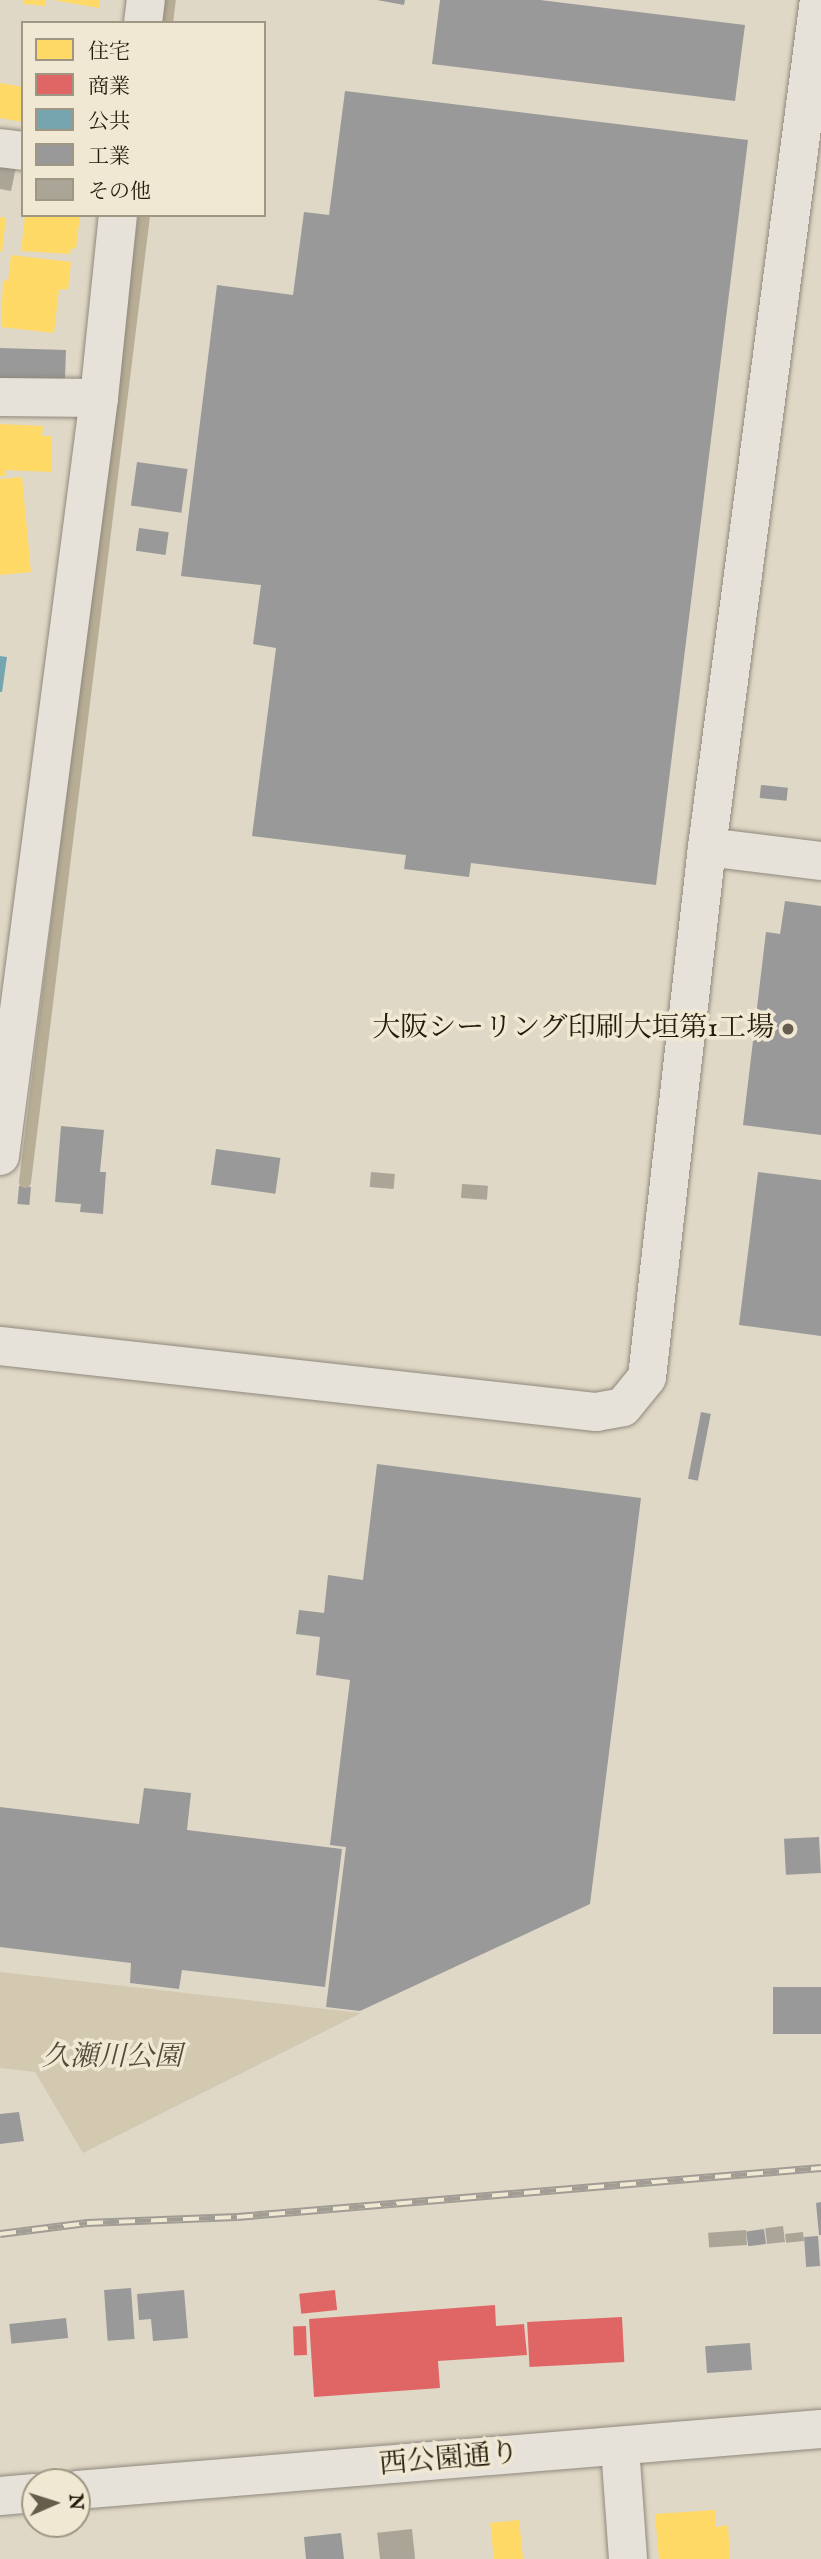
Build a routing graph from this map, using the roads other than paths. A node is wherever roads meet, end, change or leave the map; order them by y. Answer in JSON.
{"nodes":[{"id":1,"x":146,"y":0,"type":"edge"},
{"id":2,"x":819,"y":0,"type":"edge"},
{"id":3,"x":143,"y":21,"type":"edge"},
{"id":4,"x":0,"y":148,"type":"edge"},
{"id":5,"x":21,"y":151,"type":"edge"},
{"id":6,"x":118,"y":217,"type":"edge"},
{"id":7,"x":0,"y":397,"type":"edge"},
{"id":8,"x":99,"y":398,"type":"junction"},
{"id":9,"x":707,"y":848,"type":"junction"},
{"id":10,"x":821,"y":861,"type":"edge"},
{"id":11,"x":0,"y":1156,"type":"edge"},
{"id":12,"x":0,"y":1346,"type":"edge"},
{"id":13,"x":821,"y":2429,"type":"edge"},
{"id":14,"x":620,"y":2446,"type":"junction"},
{"id":15,"x":91,"y":2489,"type":"edge"},
{"id":16,"x":21,"y":2494,"type":"edge"},
{"id":17,"x":0,"y":2496,"type":"edge"},
{"id":18,"x":628,"y":2559,"type":"edge"}],
"edges":[{"from":1,"to":3,"type":"street"},
{"from":2,"to":9,"type":"street"},
{"from":4,"to":5,"type":"street"},
{"from":6,"to":8,"type":"street"},
{"from":7,"to":8,"type":"street"},
{"from":8,"to":11,"type":"street"},
{"from":9,"to":10,"type":"street"},
{"from":9,"to":12,"type":"street"},
{"from":13,"to":14,"type":"street","name":"西公園通り"},
{"from":14,"to":15,"type":"street","name":"西公園通り"},
{"from":14,"to":18,"type":"street"},
{"from":16,"to":17,"type":"street"}]}
